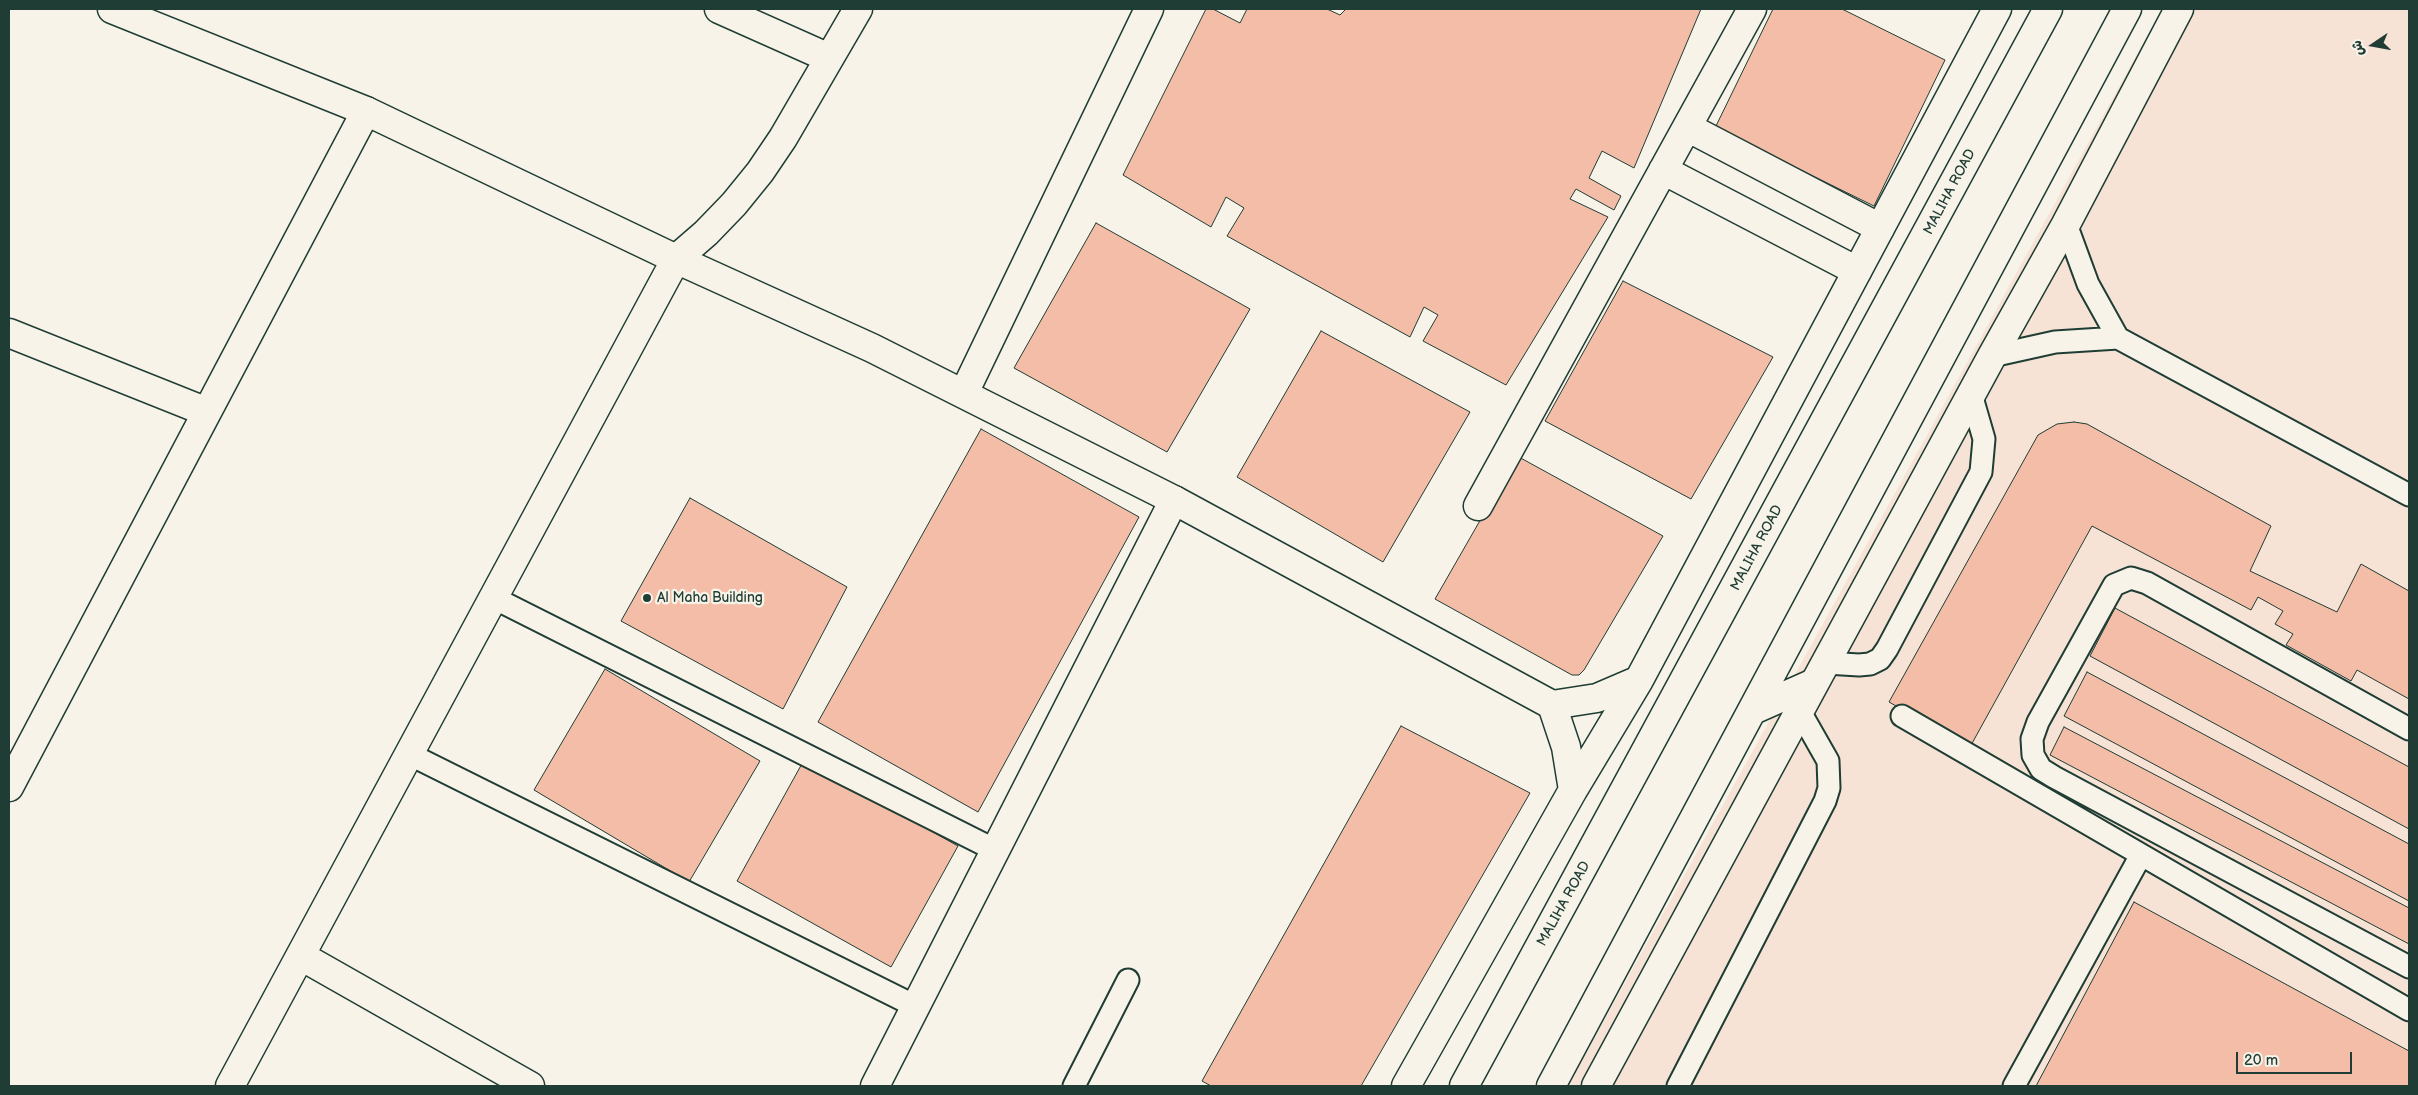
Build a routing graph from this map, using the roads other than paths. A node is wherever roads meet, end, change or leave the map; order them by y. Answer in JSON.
{"nodes":[{"id":1,"x":113,"y":9,"type":"edge"},
{"id":2,"x":719,"y":9,"type":"edge"},
{"id":3,"x":858,"y":9,"type":"edge"},
{"id":4,"x":1149,"y":9,"type":"edge"},
{"id":5,"x":1752,"y":9,"type":"edge"},
{"id":6,"x":1996,"y":9,"type":"edge"},
{"id":7,"x":2048,"y":9,"type":"edge"},
{"id":8,"x":2127,"y":9,"type":"edge"},
{"id":9,"x":2179,"y":9,"type":"edge"},
{"id":10,"x":829,"y":58,"type":"junction"},
{"id":11,"x":366,"y":111,"type":"junction"},
{"id":12,"x":1687,"y":127,"type":"junction"},
{"id":13,"x":1663,"y":170,"type":"junction"},
{"id":14,"x":2066,"y":224,"type":"junction"},
{"id":15,"x":1880,"y":228,"type":"junction"},
{"id":16,"x":676,"y":259,"type":"junction"},
{"id":17,"x":1857,"y":271,"type":"junction"},
{"id":18,"x":9,"y":333,"type":"edge"},
{"id":19,"x":2118,"y":338,"type":"junction"},
{"id":20,"x":1992,"y":356,"type":"junction"},
{"id":21,"x":964,"y":393,"type":"junction"},
{"id":22,"x":1971,"y":394,"type":"junction"},
{"id":23,"x":207,"y":412,"type":"junction"},
{"id":24,"x":2409,"y":495,"type":"edge"},
{"id":25,"x":1174,"y":500,"type":"junction"},
{"id":26,"x":1478,"y":506,"type":"dead end"},
{"id":27,"x":494,"y":598,"type":"junction"},
{"id":28,"x":1820,"y":673,"type":"junction"},
{"id":29,"x":1639,"y":680,"type":"junction"},
{"id":30,"x":1552,"y":706,"type":"junction"},
{"id":31,"x":1753,"y":710,"type":"junction"},
{"id":32,"x":1799,"y":710,"type":"junction"},
{"id":33,"x":1902,"y":716,"type":"dead end"},
{"id":34,"x":2409,"y":729,"type":"edge"},
{"id":35,"x":409,"y":754,"type":"junction"},
{"id":36,"x":9,"y":787,"type":"edge"},
{"id":37,"x":1573,"y":790,"type":"junction"},
{"id":38,"x":995,"y":850,"type":"junction"},
{"id":39,"x":2141,"y":854,"type":"junction"},
{"id":40,"x":301,"y":956,"type":"junction"},
{"id":41,"x":2409,"y":967,"type":"edge"},
{"id":42,"x":1128,"y":980,"type":"dead end"},
{"id":43,"x":915,"y":1006,"type":"junction"},
{"id":44,"x":2409,"y":1010,"type":"edge"},
{"id":45,"x":230,"y":1086,"type":"edge"},
{"id":46,"x":530,"y":1086,"type":"edge"},
{"id":47,"x":875,"y":1086,"type":"edge"},
{"id":48,"x":1074,"y":1086,"type":"edge"},
{"id":49,"x":1406,"y":1086,"type":"edge"},
{"id":50,"x":1464,"y":1086,"type":"edge"},
{"id":51,"x":1551,"y":1086,"type":"edge"},
{"id":52,"x":1596,"y":1086,"type":"edge"},
{"id":53,"x":1678,"y":1086,"type":"edge"},
{"id":54,"x":2014,"y":1086,"type":"edge"}],
"edges":[{"from":1,"to":11,"type":"street"},
{"from":2,"to":10,"type":"street"},
{"from":3,"to":10,"type":"street"},
{"from":4,"to":21,"type":"street"},
{"from":5,"to":12,"type":"street"},
{"from":6,"to":15,"type":"street"},
{"from":7,"to":50,"type":"street","name":"MALIHA ROAD"},
{"from":8,"to":31,"type":"street"},
{"from":9,"to":14,"type":"street"},
{"from":10,"to":16,"type":"street"},
{"from":11,"to":16,"type":"street"},
{"from":11,"to":23,"type":"street"},
{"from":12,"to":13,"type":"street"},
{"from":12,"to":15,"type":"street"},
{"from":13,"to":17,"type":"street"},
{"from":13,"to":26,"type":"street"},
{"from":14,"to":19,"type":"lane"},
{"from":14,"to":20,"type":"street"},
{"from":15,"to":17,"type":"street"},
{"from":16,"to":21,"type":"street"},
{"from":16,"to":27,"type":"street"},
{"from":17,"to":29,"type":"street"},
{"from":18,"to":23,"type":"street"},
{"from":19,"to":20,"type":"lane"},
{"from":19,"to":24,"type":"lane"},
{"from":20,"to":22,"type":"street"},
{"from":21,"to":25,"type":"street"},
{"from":22,"to":28,"type":"street"},
{"from":22,"to":28,"type":"lane"},
{"from":23,"to":36,"type":"street"},
{"from":25,"to":30,"type":"street"},
{"from":25,"to":38,"type":"street"},
{"from":27,"to":35,"type":"street"},
{"from":27,"to":38,"type":"lane"},
{"from":28,"to":31,"type":"street"},
{"from":28,"to":32,"type":"street"},
{"from":29,"to":30,"type":"street"},
{"from":29,"to":37,"type":"street"},
{"from":30,"to":37,"type":"street"},
{"from":31,"to":51,"type":"street"},
{"from":32,"to":52,"type":"street"},
{"from":32,"to":53,"type":"lane"},
{"from":33,"to":39,"type":"lane"},
{"from":34,"to":41,"type":"lane"},
{"from":35,"to":40,"type":"street"},
{"from":35,"to":43,"type":"lane"},
{"from":37,"to":49,"type":"street"},
{"from":38,"to":43,"type":"street"},
{"from":39,"to":44,"type":"lane"},
{"from":39,"to":54,"type":"lane"},
{"from":40,"to":45,"type":"street"},
{"from":40,"to":46,"type":"street"},
{"from":42,"to":48,"type":"lane"},
{"from":43,"to":47,"type":"street"}]}
